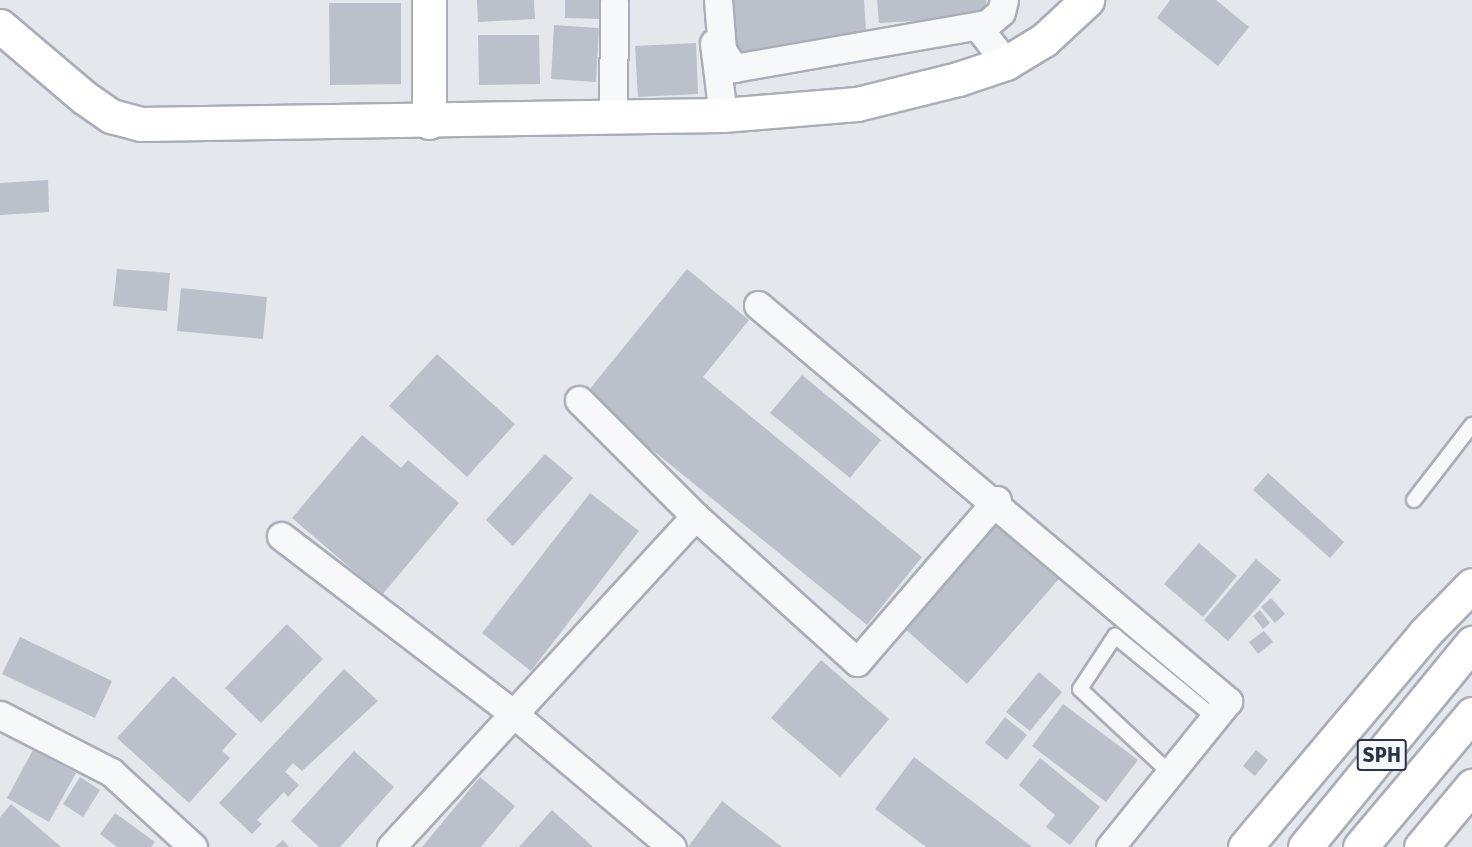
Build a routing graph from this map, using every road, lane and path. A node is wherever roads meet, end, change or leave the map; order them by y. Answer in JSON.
{"nodes":[{"id":1,"x":429,"y":0,"type":"edge"},
{"id":2,"x":718,"y":0,"type":"edge"},
{"id":3,"x":1004,"y":0,"type":"edge"},
{"id":4,"x":1087,"y":0,"type":"edge"},
{"id":5,"x":614,"y":2,"type":"dead end"},
{"id":6,"x":0,"y":26,"type":"edge"},
{"id":7,"x":712,"y":27,"type":"dead end"},
{"id":8,"x":978,"y":27,"type":"junction"},
{"id":9,"x":1006,"y":63,"type":"junction"},
{"id":10,"x":723,"y":115,"type":"junction"},
{"id":11,"x":613,"y":118,"type":"junction"},
{"id":12,"x":429,"y":122,"type":"junction"},
{"id":13,"x":758,"y":305,"type":"dead end"},
{"id":14,"x":579,"y":400,"type":"dead end"},
{"id":15,"x":1472,"y":425,"type":"edge"},
{"id":16,"x":997,"y":500,"type":"junction"},
{"id":17,"x":1414,"y":500,"type":"dead end"},
{"id":18,"x":695,"y":516,"type":"junction"},
{"id":19,"x":281,"y":536,"type":"dead end"},
{"id":20,"x":1472,"y":585,"type":"edge"},
{"id":21,"x":1466,"y":652,"type":"edge"},
{"id":22,"x":1472,"y":714,"type":"edge"},
{"id":23,"x":0,"y":715,"type":"edge"},
{"id":24,"x":515,"y":715,"type":"junction"},
{"id":25,"x":1214,"y":717,"type":"junction"},
{"id":26,"x":1170,"y":773,"type":"junction"},
{"id":27,"x":1472,"y":786,"type":"edge"},
{"id":28,"x":193,"y":847,"type":"edge"},
{"id":29,"x":391,"y":847,"type":"edge"},
{"id":30,"x":672,"y":847,"type":"edge"},
{"id":31,"x":1110,"y":847,"type":"edge"},
{"id":32,"x":1245,"y":847,"type":"edge"},
{"id":33,"x":1305,"y":847,"type":"edge"},
{"id":34,"x":1360,"y":847,"type":"edge"},
{"id":35,"x":1420,"y":847,"type":"edge"}],
"edges":[{"from":1,"to":12,"type":"main road"},
{"from":2,"to":8,"type":"street"},
{"from":3,"to":8,"type":"street"},
{"from":4,"to":9,"type":"main road"},
{"from":5,"to":11,"type":"street"},
{"from":6,"to":12,"type":"main road"},
{"from":7,"to":10,"type":"street"},
{"from":8,"to":9,"type":"street"},
{"from":9,"to":10,"type":"main road"},
{"from":10,"to":11,"type":"main road"},
{"from":11,"to":12,"type":"main road"},
{"from":13,"to":16,"type":"street"},
{"from":14,"to":18,"type":"street"},
{"from":15,"to":17,"type":"lane"},
{"from":16,"to":18,"type":"street"},
{"from":16,"to":25,"type":"street"},
{"from":18,"to":24,"type":"street"},
{"from":19,"to":24,"type":"street"},
{"from":20,"to":32,"type":"main road"},
{"from":21,"to":33,"type":"main road","number":"SPH"},
{"from":22,"to":34,"type":"main road","number":"SPH"},
{"from":23,"to":28,"type":"street"},
{"from":24,"to":29,"type":"street"},
{"from":24,"to":30,"type":"street"},
{"from":25,"to":26,"type":"street"},
{"from":25,"to":26,"type":"lane"},
{"from":26,"to":31,"type":"street"},
{"from":27,"to":35,"type":"main road"}]}
